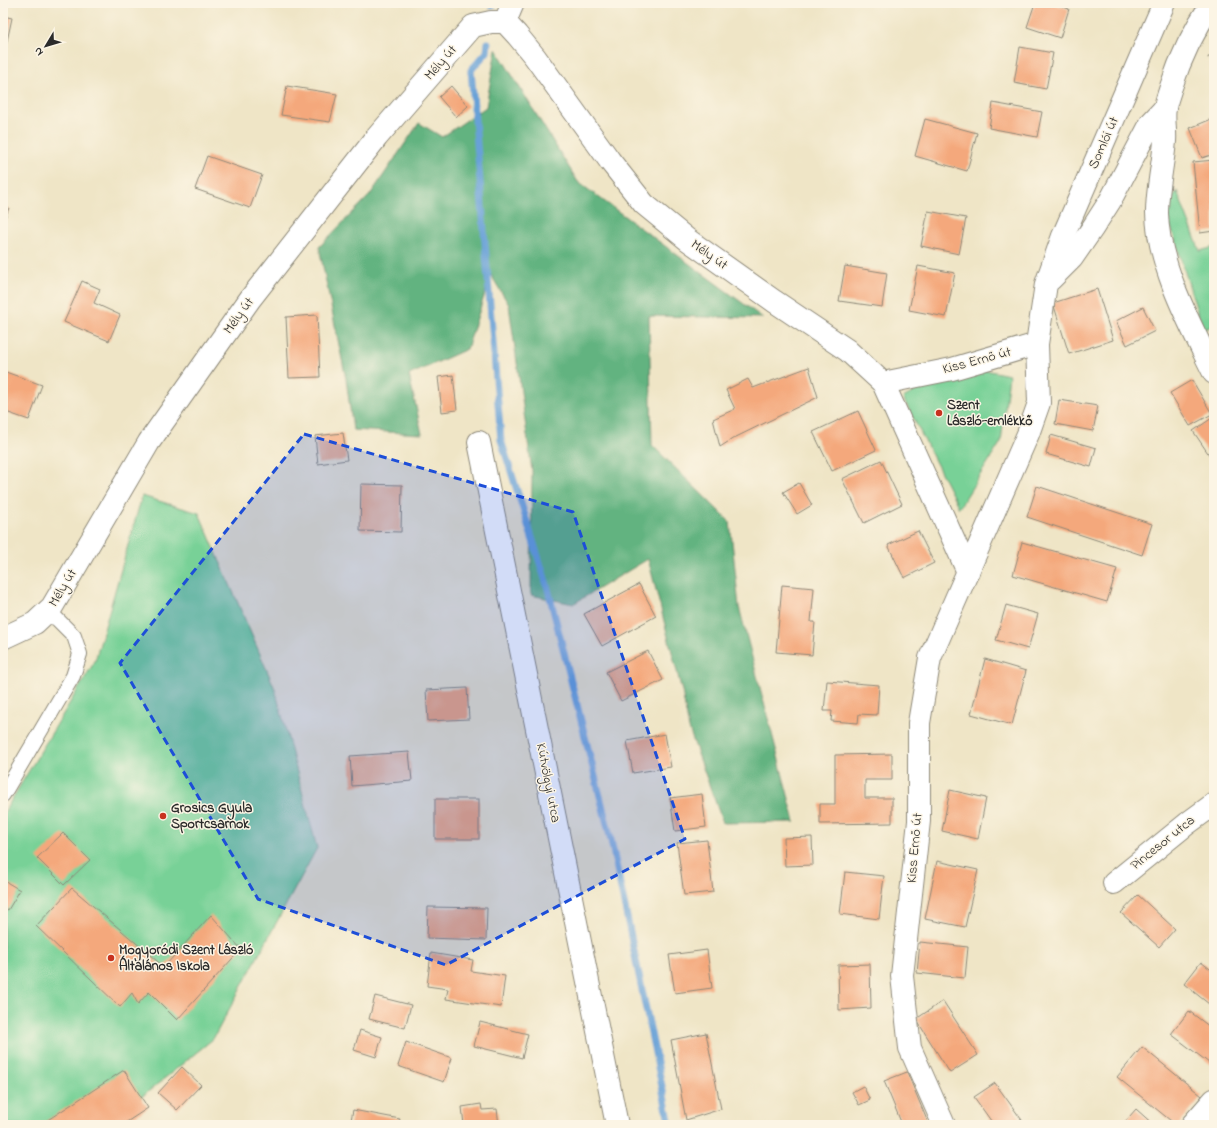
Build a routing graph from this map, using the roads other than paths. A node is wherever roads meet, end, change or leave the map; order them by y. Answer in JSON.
{"nodes":[{"id":1,"x":1164,"y":3,"type":"edge"},
{"id":2,"x":1212,"y":3,"type":"edge"},
{"id":3,"x":509,"y":13,"type":"edge"},
{"id":4,"x":1165,"y":108,"type":"junction"},
{"id":5,"x":1046,"y":284,"type":"junction"},
{"id":6,"x":1037,"y":344,"type":"junction"},
{"id":7,"x":1214,"y":373,"type":"edge"},
{"id":8,"x":883,"y":383,"type":"junction"},
{"id":9,"x":480,"y":442,"type":"dead end"},
{"id":10,"x":968,"y":572,"type":"junction"},
{"id":11,"x":45,"y":616,"type":"junction"},
{"id":12,"x":3,"y":638,"type":"edge"},
{"id":13,"x":3,"y":795,"type":"edge"},
{"id":14,"x":1214,"y":804,"type":"edge"},
{"id":15,"x":1114,"y":883,"type":"dead end"},
{"id":16,"x":1214,"y":1100,"type":"edge"},
{"id":17,"x":617,"y":1125,"type":"edge"},
{"id":18,"x":944,"y":1125,"type":"edge"},
{"id":19,"x":1192,"y":1125,"type":"edge"}],
"edges":[{"from":1,"to":5,"type":"street","name":"Somlói út"},
{"from":2,"to":4,"type":"street"},
{"from":3,"to":8,"type":"street","name":"Mély út"},
{"from":3,"to":11,"type":"street","name":"Mély út"},
{"from":4,"to":5,"type":"street"},
{"from":4,"to":7,"type":"street"},
{"from":5,"to":6,"type":"street","name":"Somlói út"},
{"from":6,"to":8,"type":"street","name":"Kiss Ernő út"},
{"from":6,"to":10,"type":"street","name":"Kiss Ernő út"},
{"from":8,"to":10,"type":"street"},
{"from":9,"to":17,"type":"street","name":"Kútvölgyi utca"},
{"from":10,"to":18,"type":"street","name":"Kiss Ernő út"},
{"from":11,"to":12,"type":"street","name":"Mély út"},
{"from":11,"to":13,"type":"lane"},
{"from":14,"to":15,"type":"street","name":"Pincesor utca"},
{"from":16,"to":19,"type":"street"}]}
